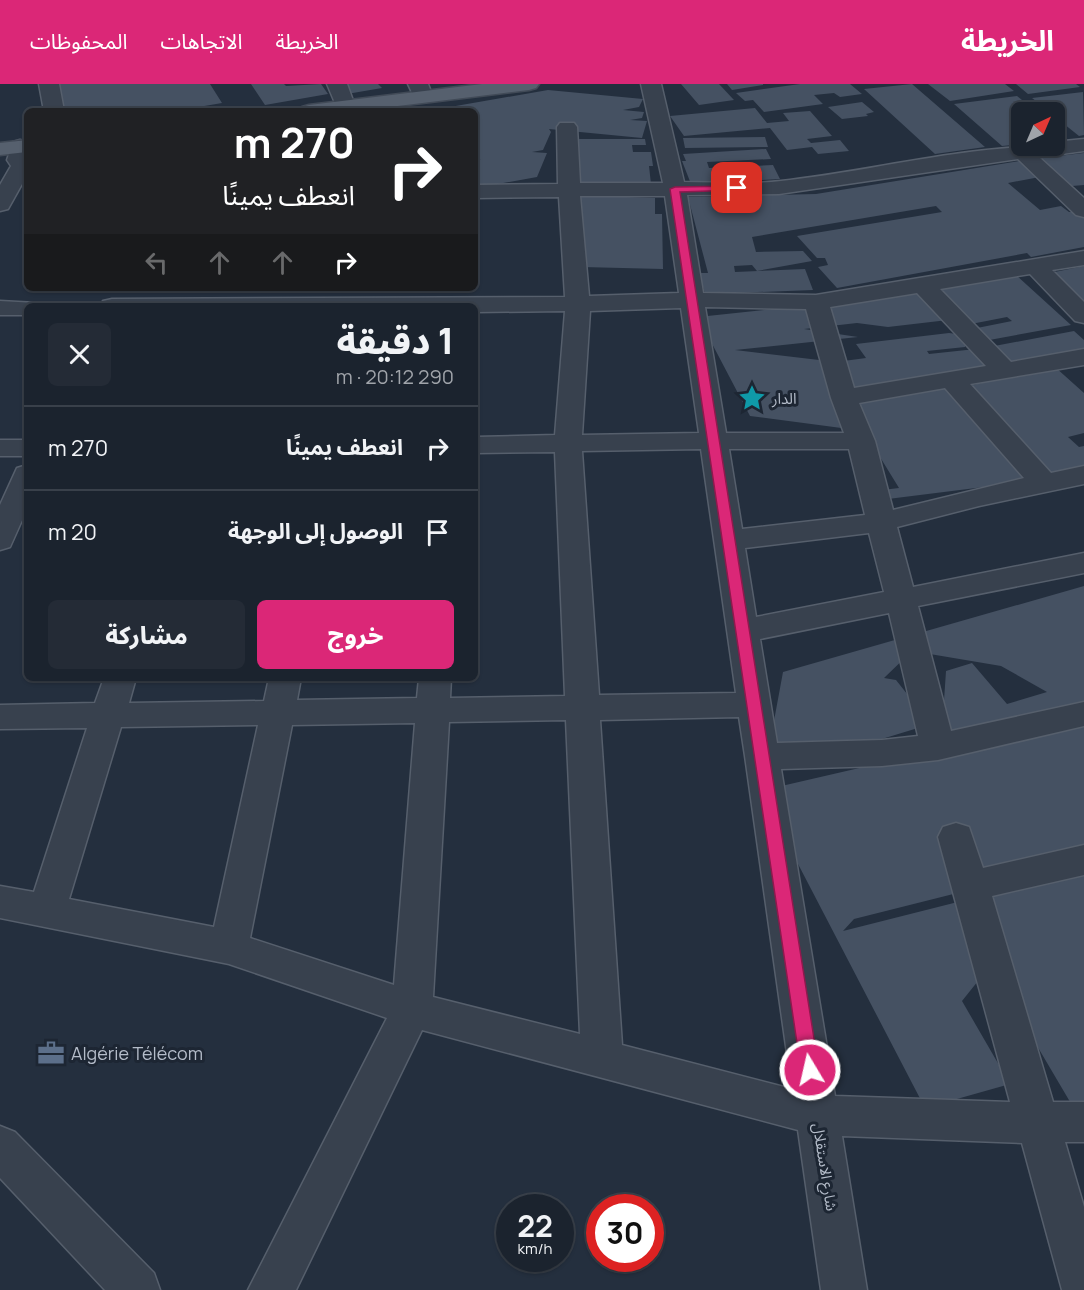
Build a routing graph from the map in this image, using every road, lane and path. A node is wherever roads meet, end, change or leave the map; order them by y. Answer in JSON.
{"nodes":[{"id":1,"x":49,"y":84,"type":"edge"},
{"id":2,"x":337,"y":84,"type":"edge"},
{"id":3,"x":529,"y":84,"type":"edge"},
{"id":4,"x":651,"y":84,"type":"edge"},
{"id":5,"x":421,"y":90,"type":"edge"},
{"id":6,"x":345,"y":106,"type":"junction"},
{"id":7,"x":53,"y":108,"type":"edge"},
{"id":8,"x":331,"y":108,"type":"edge"},
{"id":9,"x":567,"y":127,"type":"dead end"},
{"id":10,"x":1084,"y":145,"type":"edge"},
{"id":11,"x":16,"y":147,"type":"edge"},
{"id":12,"x":1065,"y":147,"type":"edge"},
{"id":13,"x":1011,"y":154,"type":"edge"},
{"id":14,"x":1026,"y":156,"type":"edge"},
{"id":15,"x":675,"y":189,"type":"junction"},
{"id":16,"x":478,"y":191,"type":"edge"},
{"id":17,"x":569,"y":191,"type":"junction"},
{"id":18,"x":24,"y":194,"type":"edge"},
{"id":19,"x":2,"y":198,"type":"edge"},
{"id":20,"x":1084,"y":210,"type":"edge"},
{"id":21,"x":1084,"y":258,"type":"edge"},
{"id":22,"x":1035,"y":266,"type":"junction"},
{"id":23,"x":922,"y":284,"type":"junction"},
{"id":24,"x":226,"y":299,"type":"edge"},
{"id":25,"x":346,"y":299,"type":"edge"},
{"id":26,"x":466,"y":299,"type":"edge"},
{"id":27,"x":692,"y":300,"type":"junction"},
{"id":28,"x":816,"y":302,"type":"junction"},
{"id":29,"x":161,"y":303,"type":"edge"},
{"id":30,"x":578,"y":304,"type":"junction"},
{"id":31,"x":0,"y":308,"type":"edge"},
{"id":32,"x":24,"y":308,"type":"edge"},
{"id":33,"x":1084,"y":316,"type":"edge"},
{"id":34,"x":1084,"y":357,"type":"edge"},
{"id":35,"x":1005,"y":371,"type":"junction"},
{"id":36,"x":951,"y":379,"type":"junction"},
{"id":37,"x":844,"y":398,"type":"junction"},
{"id":38,"x":714,"y":441,"type":"junction"},
{"id":39,"x":861,"y":441,"type":"junction"},
{"id":40,"x":568,"y":443,"type":"junction"},
{"id":41,"x":478,"y":445,"type":"edge"},
{"id":42,"x":0,"y":448,"type":"edge"},
{"id":43,"x":24,"y":448,"type":"edge"},
{"id":44,"x":1084,"y":475,"type":"edge"},
{"id":45,"x":24,"y":481,"type":"edge"},
{"id":46,"x":1044,"y":483,"type":"junction"},
{"id":47,"x":883,"y":522,"type":"junction"},
{"id":48,"x":0,"y":540,"type":"edge"},
{"id":49,"x":728,"y":540,"type":"junction"},
{"id":50,"x":1084,"y":563,"type":"edge"},
{"id":51,"x":901,"y":599,"type":"junction"},
{"id":52,"x":743,"y":631,"type":"junction"},
{"id":53,"x":119,"y":681,"type":"edge"},
{"id":54,"x":284,"y":681,"type":"edge"},
{"id":55,"x":434,"y":694,"type":"edge"},
{"id":56,"x":754,"y":705,"type":"junction"},
{"id":57,"x":584,"y":708,"type":"junction"},
{"id":58,"x":279,"y":713,"type":"junction"},
{"id":59,"x":1084,"y":714,"type":"edge"},
{"id":60,"x":109,"y":716,"type":"junction"},
{"id":61,"x":0,"y":717,"type":"edge"},
{"id":62,"x":938,"y":747,"type":"junction"},
{"id":63,"x":762,"y":756,"type":"junction"},
{"id":64,"x":956,"y":837,"type":"dead end"},
{"id":65,"x":1084,"y":860,"type":"edge"},
{"id":66,"x":970,"y":886,"type":"junction"},
{"id":67,"x":0,"y":902,"type":"edge"},
{"id":68,"x":47,"y":910,"type":"junction"},
{"id":69,"x":229,"y":946,"type":"junction"},
{"id":70,"x":412,"y":1009,"type":"junction"},
{"id":71,"x":602,"y":1059,"type":"junction"},
{"id":72,"x":817,"y":1114,"type":"junction"},
{"id":73,"x":1084,"y":1122,"type":"edge"},
{"id":74,"x":1038,"y":1123,"type":"junction"},
{"id":75,"x":0,"y":1147,"type":"edge"},
{"id":76,"x":1081,"y":1267,"type":"edge"},
{"id":77,"x":137,"y":1290,"type":"edge"},
{"id":78,"x":271,"y":1290,"type":"edge"},
{"id":79,"x":844,"y":1290,"type":"edge"}],
"edges":[{"from":1,"to":7,"type":"street"},
{"from":2,"to":6,"type":"street"},
{"from":3,"to":5,"type":"main road"},
{"from":4,"to":15,"type":"street","name":"شارع الاستقلال"},
{"from":5,"to":6,"type":"main road"},
{"from":6,"to":8,"type":"main road"},
{"from":9,"to":17,"type":"street"},
{"from":10,"to":12,"type":"street"},
{"from":11,"to":19,"type":"street"},
{"from":13,"to":15,"type":"street"},
{"from":14,"to":20,"type":"street"},
{"from":15,"to":17,"type":"street"},
{"from":15,"to":27,"type":"street","name":"شارع الاستقلال"},
{"from":16,"to":17,"type":"street"},
{"from":17,"to":30,"type":"street"},
{"from":18,"to":19,"type":"street"},
{"from":21,"to":22,"type":"street"},
{"from":22,"to":23,"type":"street"},
{"from":22,"to":33,"type":"street"},
{"from":23,"to":28,"type":"street"},
{"from":23,"to":35,"type":"street"},
{"from":24,"to":25,"type":"street"},
{"from":24,"to":29,"type":"street"},
{"from":25,"to":26,"type":"street"},
{"from":26,"to":30,"type":"street"},
{"from":27,"to":28,"type":"street"},
{"from":27,"to":30,"type":"street"},
{"from":27,"to":38,"type":"street","name":"شارع الاستقلال"},
{"from":28,"to":37,"type":"street"},
{"from":30,"to":40,"type":"street"},
{"from":31,"to":32,"type":"street"},
{"from":34,"to":35,"type":"street"},
{"from":35,"to":36,"type":"street"},
{"from":36,"to":37,"type":"street"},
{"from":36,"to":46,"type":"street"},
{"from":37,"to":39,"type":"street"},
{"from":38,"to":39,"type":"street"},
{"from":38,"to":40,"type":"street"},
{"from":38,"to":49,"type":"street","name":"شارع الاستقلال"},
{"from":39,"to":47,"type":"street"},
{"from":40,"to":41,"type":"street"},
{"from":40,"to":57,"type":"street"},
{"from":42,"to":43,"type":"street"},
{"from":44,"to":46,"type":"street"},
{"from":45,"to":48,"type":"street"},
{"from":46,"to":47,"type":"street"},
{"from":47,"to":49,"type":"street"},
{"from":47,"to":51,"type":"street"},
{"from":49,"to":52,"type":"street","name":"شارع الاستقلال"},
{"from":50,"to":51,"type":"street"},
{"from":51,"to":52,"type":"street"},
{"from":51,"to":62,"type":"street"},
{"from":52,"to":56,"type":"street","name":"شارع الاستقلال"},
{"from":53,"to":60,"type":"street"},
{"from":54,"to":58,"type":"street"},
{"from":55,"to":57,"type":"street"},
{"from":55,"to":58,"type":"street"},
{"from":55,"to":70,"type":"street"},
{"from":56,"to":57,"type":"street"},
{"from":56,"to":63,"type":"street","name":"شارع الاستقلال"},
{"from":57,"to":71,"type":"street"},
{"from":58,"to":60,"type":"street"},
{"from":58,"to":69,"type":"street"},
{"from":59,"to":62,"type":"street"},
{"from":60,"to":61,"type":"street"},
{"from":60,"to":68,"type":"street"},
{"from":62,"to":63,"type":"street"},
{"from":63,"to":72,"type":"street","name":"شارع الاستقلال"},
{"from":64,"to":66,"type":"street"},
{"from":65,"to":66,"type":"street"},
{"from":66,"to":74,"type":"street"},
{"from":67,"to":68,"type":"street"},
{"from":68,"to":69,"type":"street"},
{"from":69,"to":70,"type":"street"},
{"from":70,"to":71,"type":"street"},
{"from":70,"to":78,"type":"street"},
{"from":71,"to":72,"type":"street"},
{"from":72,"to":74,"type":"street"},
{"from":72,"to":79,"type":"street","name":"شارع الاستقلال"},
{"from":73,"to":74,"type":"street"},
{"from":74,"to":76,"type":"street"},
{"from":75,"to":77,"type":"street"}]}
